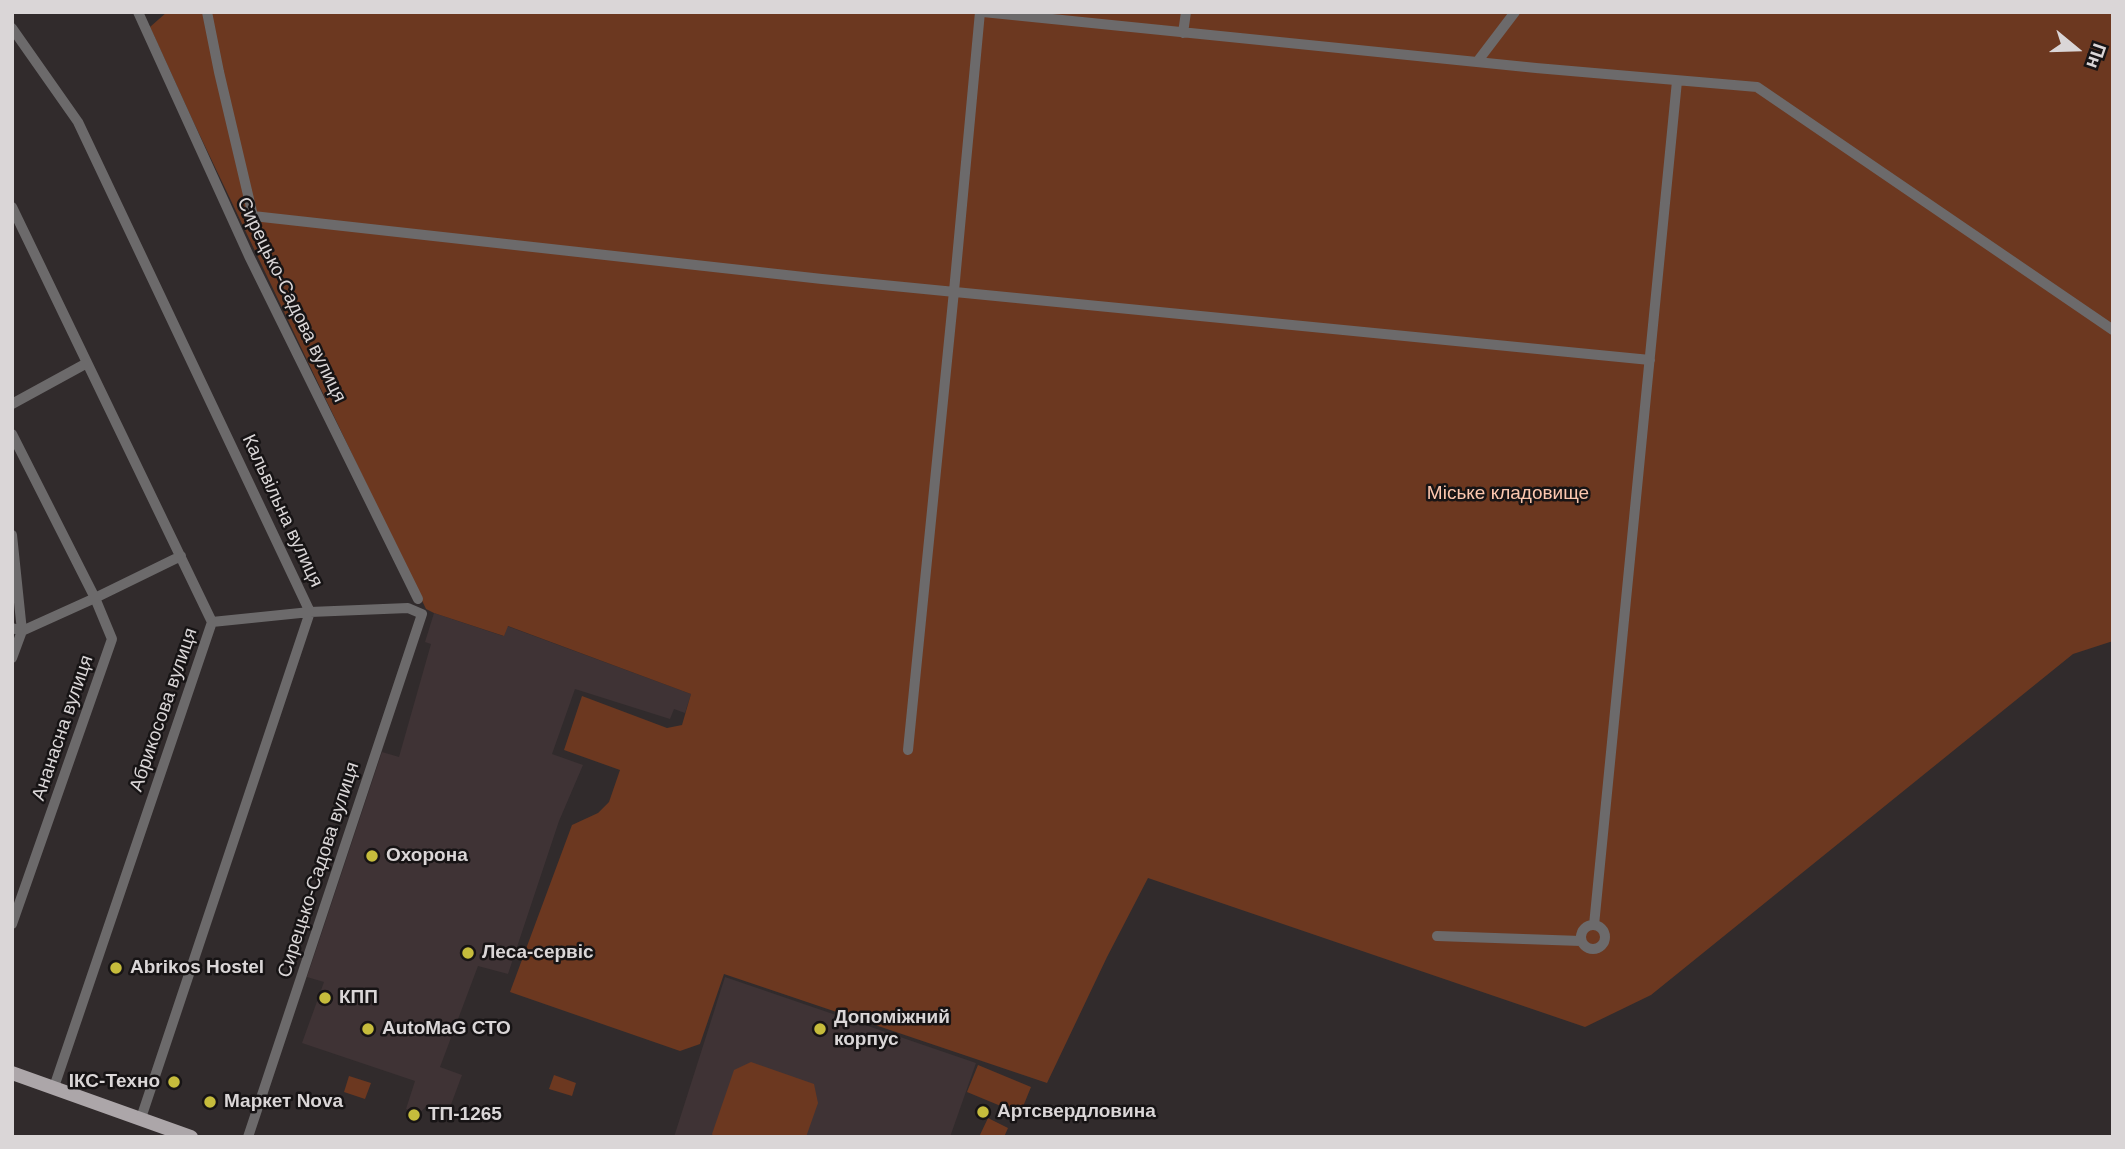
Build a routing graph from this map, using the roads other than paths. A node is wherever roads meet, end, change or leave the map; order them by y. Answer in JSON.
{"nodes":[{"id":1,"x":138,"y":12,"type":"edge"},
{"id":2,"x":207,"y":12,"type":"edge"},
{"id":3,"x":981,"y":12,"type":"edge"},
{"id":4,"x":1185,"y":12,"type":"edge"},
{"id":5,"x":1515,"y":12,"type":"edge"},
{"id":6,"x":12,"y":28,"type":"edge"},
{"id":7,"x":1183,"y":33,"type":"junction"},
{"id":8,"x":1477,"y":62,"type":"junction"},
{"id":9,"x":1677,"y":81,"type":"junction"},
{"id":10,"x":12,"y":207,"type":"edge"},
{"id":11,"x":954,"y":292,"type":"junction"},
{"id":12,"x":2113,"y":330,"type":"edge"},
{"id":13,"x":1650,"y":359,"type":"junction"},
{"id":14,"x":88,"y":363,"type":"junction"},
{"id":15,"x":12,"y":404,"type":"edge"},
{"id":16,"x":12,"y":434,"type":"edge"},
{"id":17,"x":12,"y":535,"type":"edge"},
{"id":18,"x":180,"y":556,"type":"junction"},
{"id":19,"x":95,"y":598,"type":"junction"},
{"id":20,"x":418,"y":599,"type":"dead end"},
{"id":21,"x":310,"y":612,"type":"junction"},
{"id":22,"x":212,"y":622,"type":"junction"},
{"id":23,"x":17,"y":630,"type":"edge"},
{"id":24,"x":12,"y":658,"type":"edge"},
{"id":25,"x":908,"y":750,"type":"dead end"},
{"id":26,"x":12,"y":924,"type":"edge"},
{"id":27,"x":1594,"y":925,"type":"junction"},
{"id":28,"x":1437,"y":936,"type":"dead end"},
{"id":29,"x":1581,"y":941,"type":"junction"},
{"id":30,"x":12,"y":1073,"type":"edge"},
{"id":31,"x":54,"y":1087,"type":"junction"},
{"id":32,"x":142,"y":1118,"type":"junction"},
{"id":33,"x":191,"y":1137,"type":"edge"},
{"id":34,"x":248,"y":1137,"type":"edge"}],
"edges":[{"from":1,"to":20,"type":"street","name":"Сирецько-Садова вулиця"},
{"from":2,"to":11,"type":"street"},
{"from":3,"to":7,"type":"street"},
{"from":3,"to":11,"type":"street"},
{"from":4,"to":7,"type":"street"},
{"from":5,"to":8,"type":"street"},
{"from":6,"to":21,"type":"street","name":"Кальвільна вулиця"},
{"from":7,"to":8,"type":"street"},
{"from":8,"to":9,"type":"street"},
{"from":9,"to":12,"type":"street"},
{"from":9,"to":13,"type":"street"},
{"from":10,"to":14,"type":"street","name":"Абрикосова вулиця"},
{"from":11,"to":13,"type":"street"},
{"from":11,"to":25,"type":"street"},
{"from":13,"to":27,"type":"street"},
{"from":14,"to":15,"type":"street"},
{"from":14,"to":18,"type":"street","name":"Абрикосова вулиця"},
{"from":16,"to":19,"type":"street","name":"Ананасна вулиця"},
{"from":17,"to":23,"type":"street"},
{"from":18,"to":19,"type":"street"},
{"from":18,"to":22,"type":"street","name":"Абрикосова вулиця"},
{"from":19,"to":23,"type":"street"},
{"from":19,"to":26,"type":"street","name":"Ананасна вулиця"},
{"from":21,"to":22,"type":"street"},
{"from":21,"to":32,"type":"street","name":"Кальвільна вулиця"},
{"from":21,"to":34,"type":"street","name":"Сирецько-Садова вулиця"},
{"from":22,"to":31,"type":"street","name":"Абрикосова вулиця"},
{"from":23,"to":24,"type":"street"},
{"from":27,"to":29,"type":"street"},
{"from":27,"to":29,"type":"street"},
{"from":28,"to":29,"type":"street"},
{"from":30,"to":31,"type":"main road"},
{"from":31,"to":32,"type":"main road"},
{"from":32,"to":33,"type":"main road"}]}
